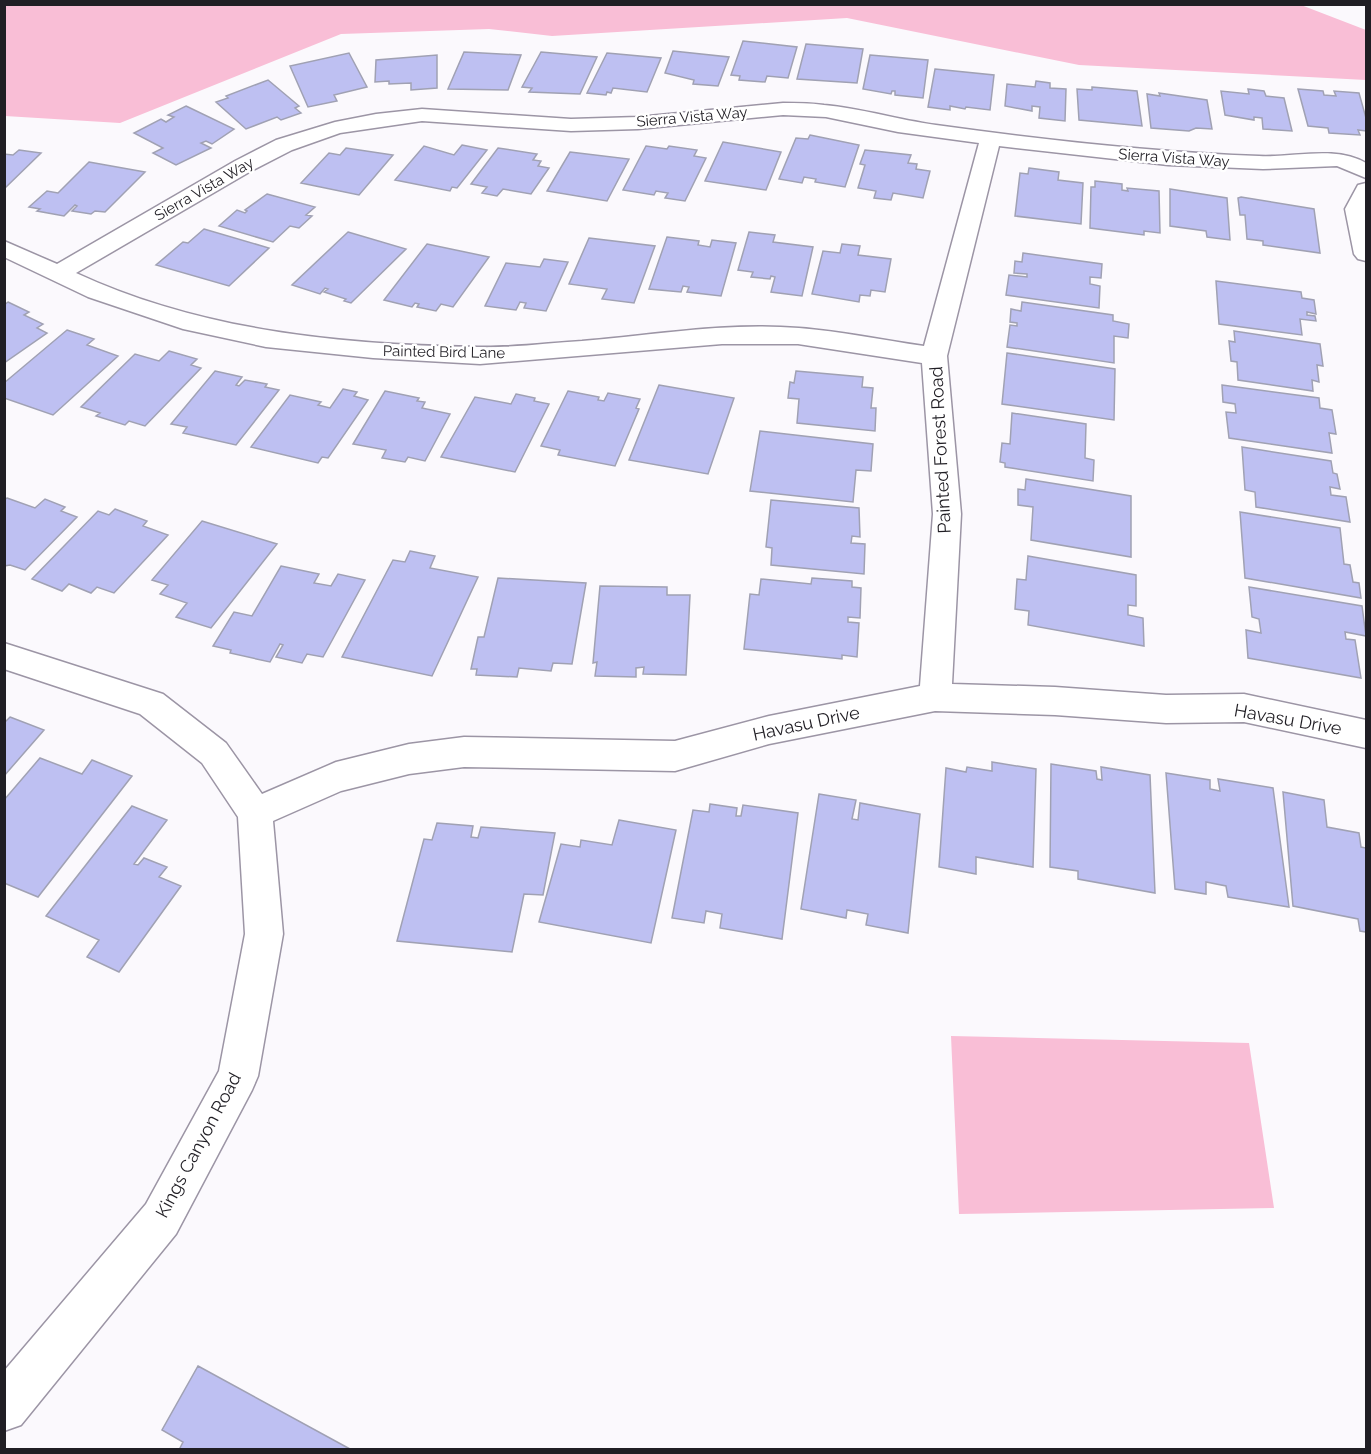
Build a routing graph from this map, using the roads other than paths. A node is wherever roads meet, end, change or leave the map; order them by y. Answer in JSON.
{"nodes":[{"id":1,"x":991,"y":138,"type":"junction"},
{"id":2,"x":1363,"y":169,"type":"edge"},
{"id":3,"x":1366,"y":190,"type":"edge"},
{"id":4,"x":4,"y":248,"type":"edge"},
{"id":5,"x":1366,"y":254,"type":"edge"},
{"id":6,"x":59,"y":273,"type":"junction"},
{"id":7,"x":934,"y":356,"type":"junction"},
{"id":8,"x":4,"y":656,"type":"edge"},
{"id":9,"x":935,"y":697,"type":"junction"},
{"id":10,"x":1366,"y":734,"type":"edge"},
{"id":11,"x":255,"y":813,"type":"junction"},
{"id":12,"x":4,"y":1408,"type":"edge"}],
"edges":[{"from":1,"to":2,"type":"street","name":"Sierra Vista Way"},
{"from":1,"to":6,"type":"street","name":"Sierra Vista Way"},
{"from":1,"to":7,"type":"street","name":"Painted Forest Road"},
{"from":3,"to":5,"type":"street"},
{"from":4,"to":6,"type":"street","name":"Painted Bird Lane"},
{"from":6,"to":7,"type":"street","name":"Painted Bird Lane"},
{"from":7,"to":9,"type":"street","name":"Painted Forest Road"},
{"from":8,"to":11,"type":"street"},
{"from":9,"to":10,"type":"street","name":"Havasu Drive"},
{"from":9,"to":11,"type":"street","name":"Havasu Drive"},
{"from":11,"to":12,"type":"street","name":"Kings Canyon Road"}]}
